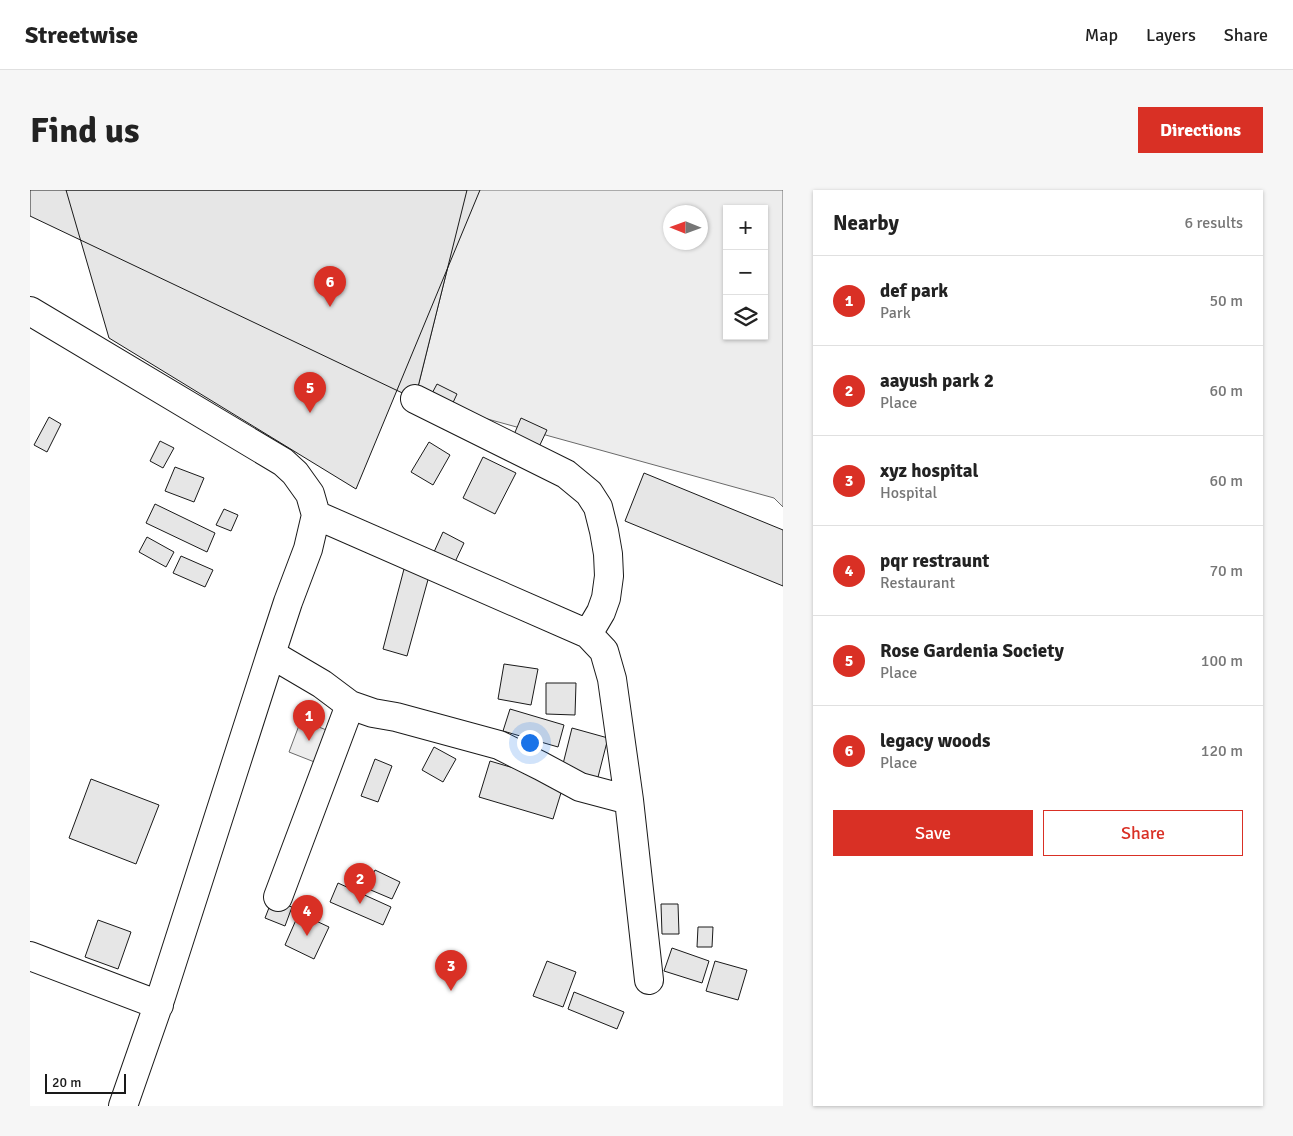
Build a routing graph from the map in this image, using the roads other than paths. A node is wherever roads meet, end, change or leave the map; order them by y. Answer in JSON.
{"nodes":[{"id":1,"x":30,"y":311,"type":"edge"},
{"id":2,"x":415,"y":399,"type":"dead end"},
{"id":3,"x":316,"y":515,"type":"junction"},
{"id":4,"x":588,"y":634,"type":"junction"},
{"id":5,"x":271,"y":654,"type":"junction"},
{"id":6,"x":350,"y":705,"type":"junction"},
{"id":7,"x":629,"y":800,"type":"junction"},
{"id":8,"x":278,"y":897,"type":"dead end"},
{"id":9,"x":30,"y":956,"type":"edge"},
{"id":10,"x":649,"y":980,"type":"dead end"},
{"id":11,"x":159,"y":1005,"type":"junction"},
{"id":12,"x":123,"y":1106,"type":"edge"}],
"edges":[{"from":1,"to":3,"type":"street"},
{"from":2,"to":4,"type":"street"},
{"from":3,"to":4,"type":"street"},
{"from":3,"to":5,"type":"street"},
{"from":4,"to":7,"type":"street"},
{"from":5,"to":6,"type":"street"},
{"from":5,"to":11,"type":"street"},
{"from":6,"to":7,"type":"street"},
{"from":6,"to":8,"type":"street"},
{"from":7,"to":10,"type":"street"},
{"from":9,"to":11,"type":"street"},
{"from":11,"to":12,"type":"street"}]}
